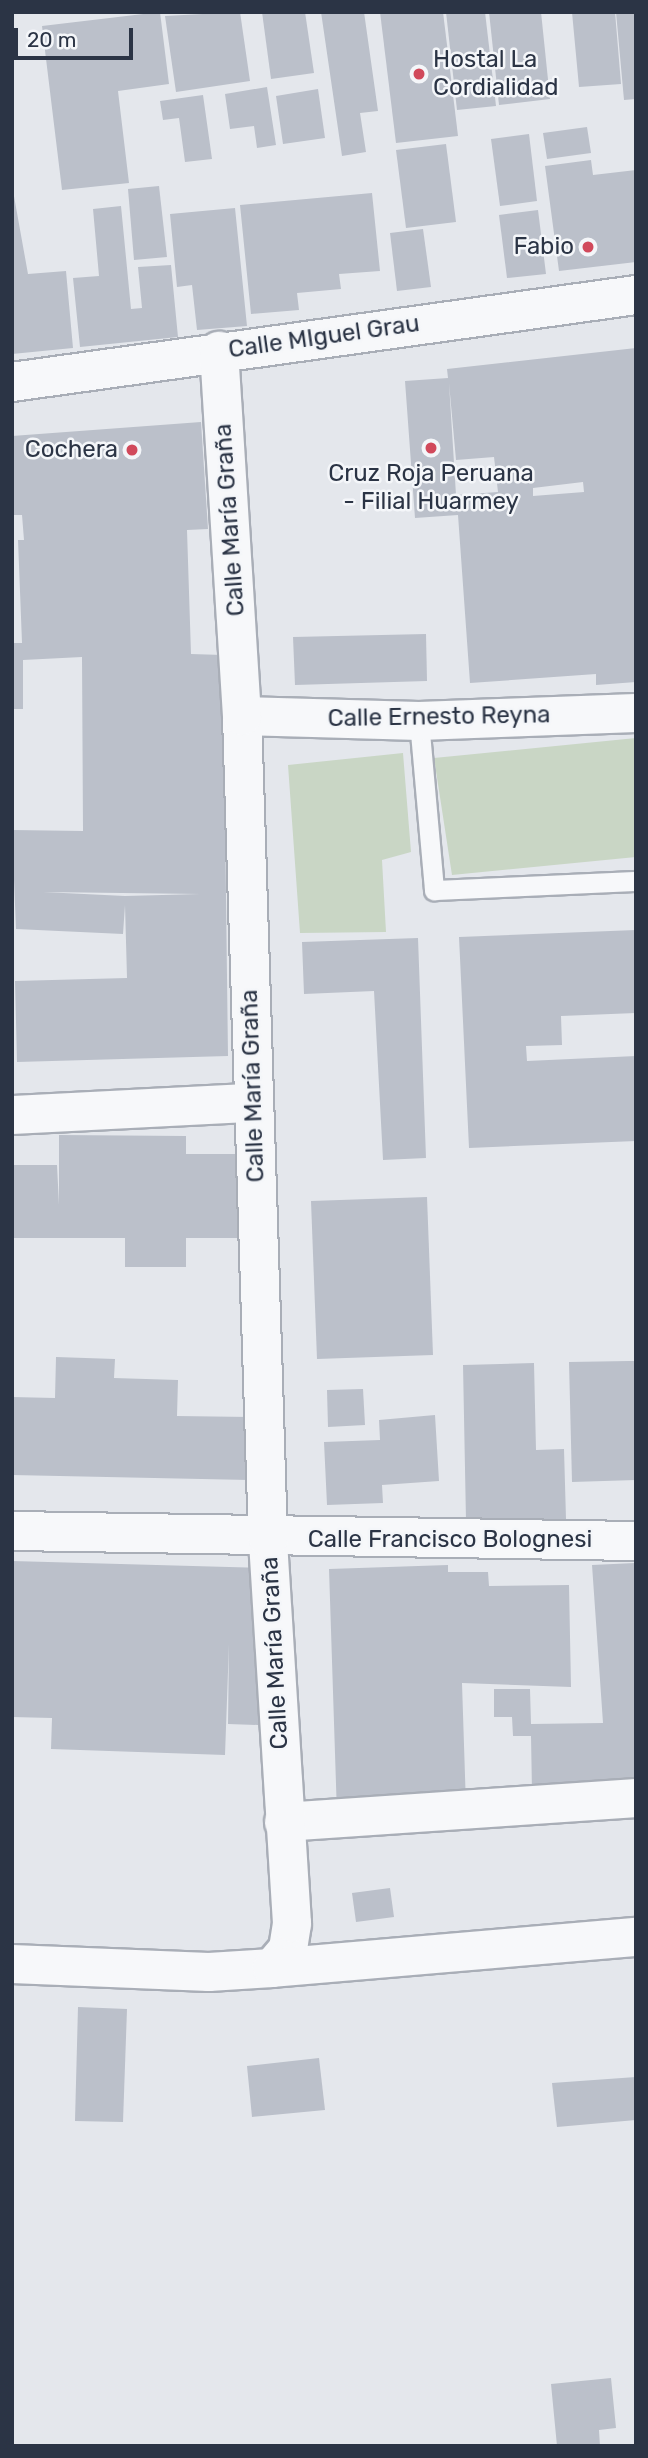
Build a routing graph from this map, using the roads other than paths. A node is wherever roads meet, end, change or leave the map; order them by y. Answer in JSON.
{"nodes":[{"id":1,"x":636,"y":295,"type":"edge"},
{"id":2,"x":219,"y":351,"type":"junction"},
{"id":3,"x":12,"y":382,"type":"edge"},
{"id":4,"x":636,"y":713,"type":"edge"},
{"id":5,"x":242,"y":716,"type":"junction"},
{"id":6,"x":419,"y":721,"type":"junction"},
{"id":7,"x":636,"y":881,"type":"edge"},
{"id":8,"x":253,"y":1103,"type":"junction"},
{"id":9,"x":12,"y":1115,"type":"edge"},
{"id":10,"x":12,"y":1531,"type":"edge"},
{"id":11,"x":268,"y":1539,"type":"junction"},
{"id":12,"x":636,"y":1541,"type":"edge"},
{"id":13,"x":636,"y":1798,"type":"edge"},
{"id":14,"x":284,"y":1822,"type":"junction"},
{"id":15,"x":636,"y":1937,"type":"edge"},
{"id":16,"x":12,"y":1964,"type":"edge"},
{"id":17,"x":272,"y":1968,"type":"junction"}],
"edges":[{"from":1,"to":2,"type":"street","name":"Calle MIguel Grau"},
{"from":2,"to":3,"type":"street","name":"Calle MIguel Grau"},
{"from":2,"to":5,"type":"street","name":"Calle María Graña"},
{"from":4,"to":6,"type":"street","name":"Calle Ernesto Reyna"},
{"from":5,"to":6,"type":"street","name":"Calle Ernesto Reyna"},
{"from":5,"to":8,"type":"street","name":"Calle María Graña"},
{"from":6,"to":7,"type":"lane"},
{"from":8,"to":9,"type":"street"},
{"from":8,"to":11,"type":"street","name":"Calle María Graña"},
{"from":10,"to":11,"type":"street","name":"Calle Francisco Bolognesi"},
{"from":11,"to":12,"type":"street","name":"Calle Francisco Bolognesi"},
{"from":11,"to":14,"type":"street","name":"Calle María Graña"},
{"from":13,"to":14,"type":"street"},
{"from":14,"to":17,"type":"street","name":"Calle María Graña"},
{"from":15,"to":17,"type":"street"},
{"from":16,"to":17,"type":"street"}]}
